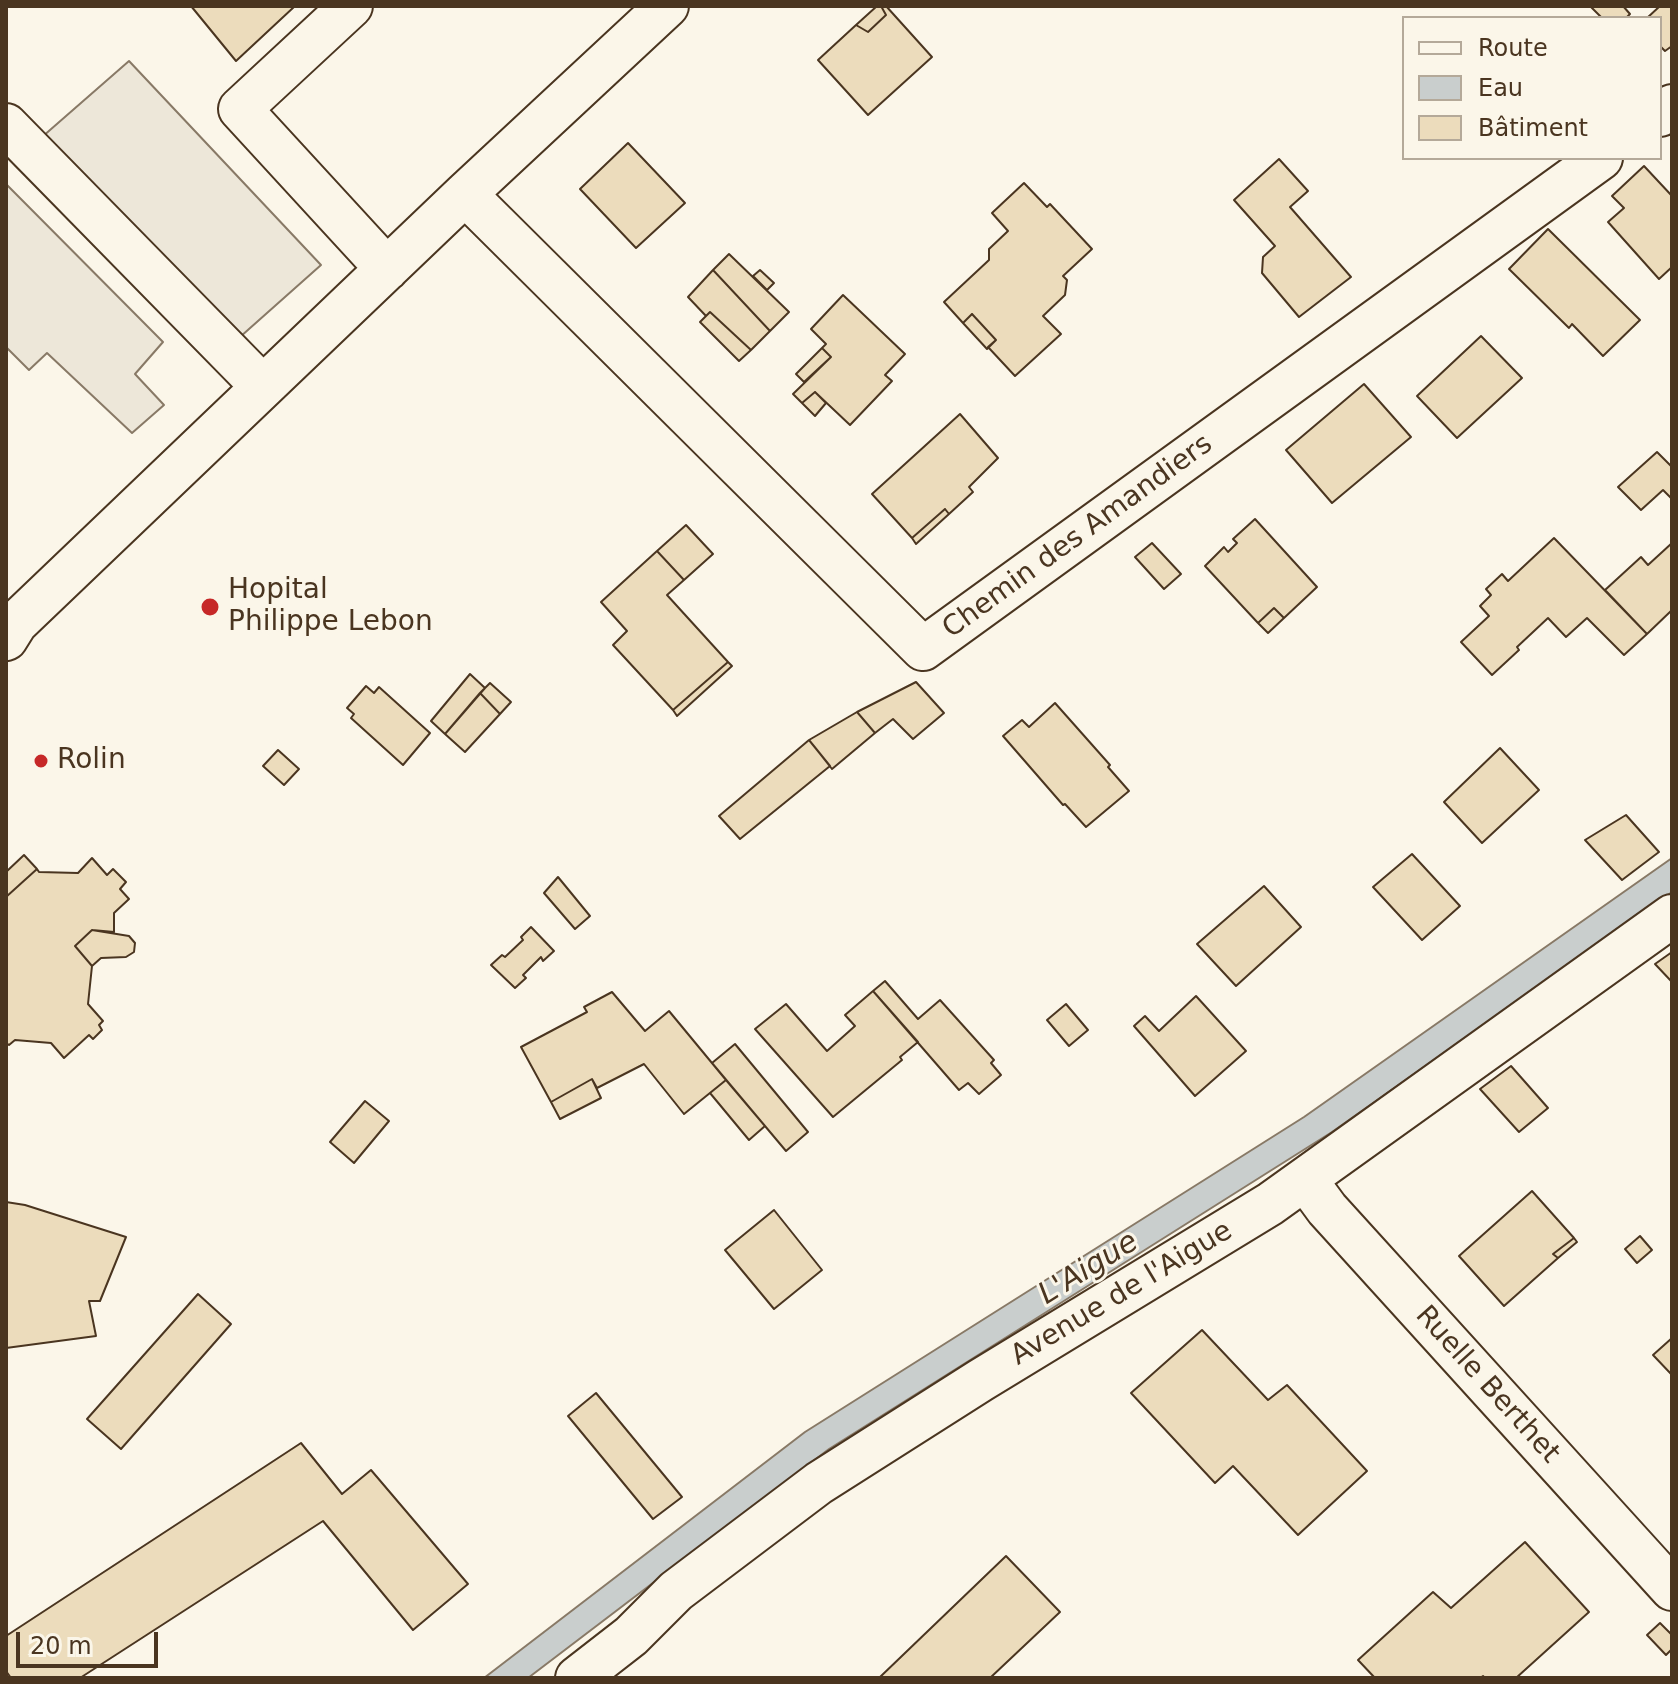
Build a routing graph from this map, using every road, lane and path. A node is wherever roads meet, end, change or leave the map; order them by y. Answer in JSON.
{"nodes":[{"id":1,"x":351,"y":6,"type":"edge"},
{"id":2,"x":667,"y":6,"type":"edge"},
{"id":3,"x":6,"y":125,"type":"edge"},
{"id":4,"x":1598,"y":160,"type":"edge"},
{"id":5,"x":465,"y":194,"type":"junction"},
{"id":6,"x":387,"y":269,"type":"junction"},
{"id":7,"x":263,"y":387,"type":"junction"},
{"id":8,"x":6,"y":639,"type":"edge"},
{"id":9,"x":1672,"y":916,"type":"edge"},
{"id":10,"x":1305,"y":1179,"type":"junction"},
{"id":11,"x":1672,"y":1589,"type":"edge"},
{"id":12,"x":577,"y":1678,"type":"edge"}],
"edges":[{"from":1,"to":6,"type":"street"},
{"from":2,"to":5,"type":"street"},
{"from":3,"to":7,"type":"street"},
{"from":4,"to":5,"type":"street","name":"Chemin des Amandiers"},
{"from":5,"to":6,"type":"street"},
{"from":6,"to":7,"type":"street"},
{"from":7,"to":8,"type":"street"},
{"from":9,"to":10,"type":"street","name":"Avenue de l'Aigue"},
{"from":10,"to":11,"type":"street","name":"Ruelle Berthet"},
{"from":10,"to":12,"type":"street","name":"Avenue de l'Aigue"}]}
